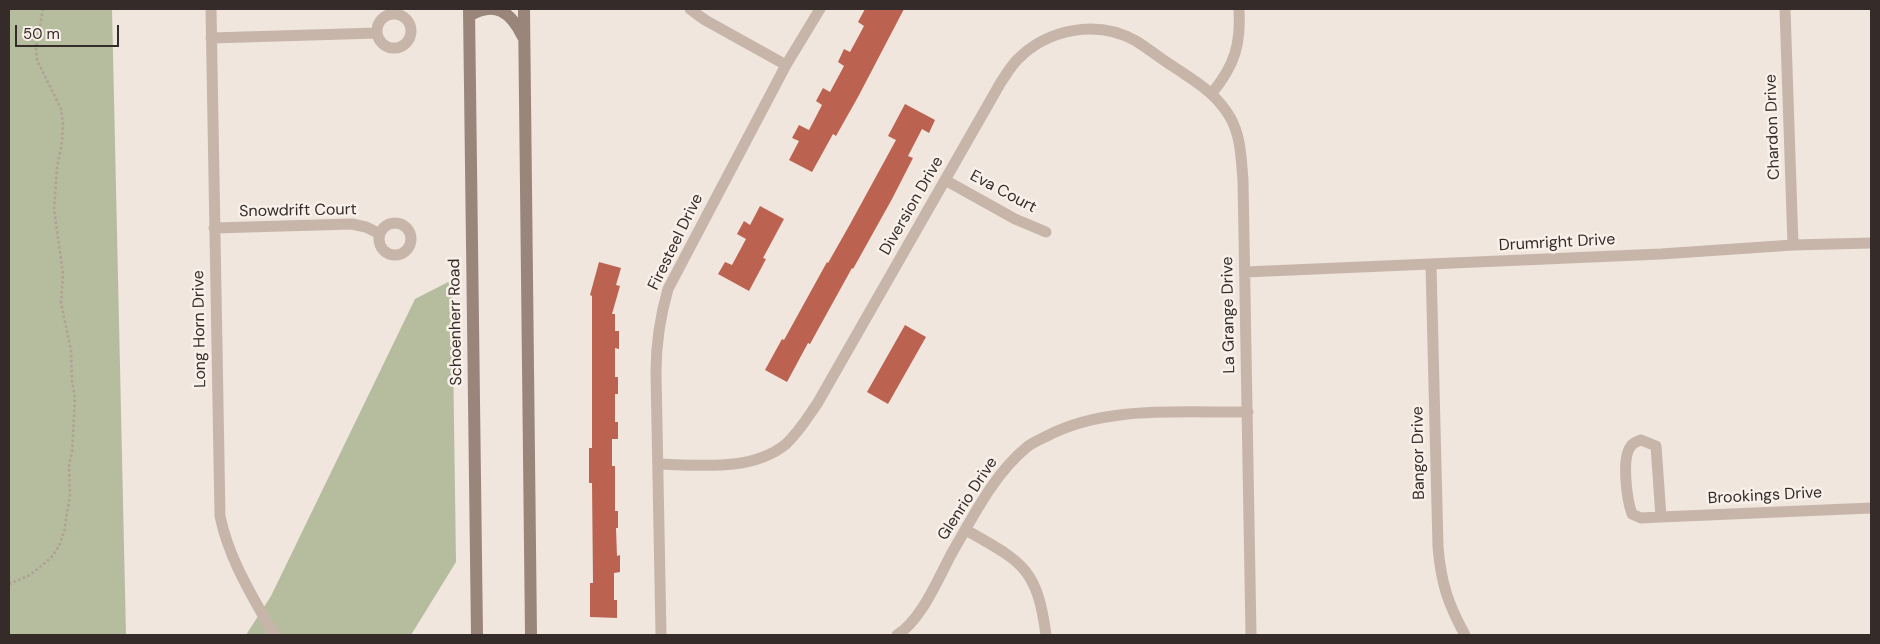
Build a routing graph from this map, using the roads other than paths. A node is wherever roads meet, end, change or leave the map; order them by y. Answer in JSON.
{"nodes":[{"id":1,"x":211,"y":9,"type":"edge"},
{"id":2,"x":524,"y":9,"type":"edge"},
{"id":3,"x":690,"y":9,"type":"edge"},
{"id":4,"x":820,"y":9,"type":"edge"},
{"id":5,"x":1239,"y":9,"type":"edge"},
{"id":6,"x":1786,"y":9,"type":"edge"},
{"id":7,"x":469,"y":12,"type":"edge"},
{"id":8,"x":378,"y":33,"type":"dead end"},
{"id":9,"x":211,"y":38,"type":"junction"},
{"id":10,"x":524,"y":39,"type":"junction"},
{"id":11,"x":786,"y":65,"type":"junction"},
{"id":12,"x":1212,"y":93,"type":"junction"},
{"id":13,"x":945,"y":180,"type":"junction"},
{"id":14,"x":214,"y":228,"type":"junction"},
{"id":15,"x":1046,"y":232,"type":"dead end"},
{"id":16,"x":380,"y":234,"type":"dead end"},
{"id":17,"x":1871,"y":243,"type":"edge"},
{"id":18,"x":1793,"y":245,"type":"junction"},
{"id":19,"x":1431,"y":265,"type":"junction"},
{"id":20,"x":1244,"y":272,"type":"junction"},
{"id":21,"x":1248,"y":412,"type":"junction"},
{"id":22,"x":659,"y":464,"type":"junction"},
{"id":23,"x":1871,"y":508,"type":"edge"},
{"id":24,"x":1661,"y":517,"type":"junction"},
{"id":25,"x":966,"y":530,"type":"junction"},
{"id":26,"x":274,"y":635,"type":"edge"},
{"id":27,"x":477,"y":635,"type":"edge"},
{"id":28,"x":531,"y":635,"type":"edge"},
{"id":29,"x":660,"y":635,"type":"edge"},
{"id":30,"x":897,"y":635,"type":"edge"},
{"id":31,"x":1046,"y":635,"type":"edge"},
{"id":32,"x":1251,"y":635,"type":"edge"},
{"id":33,"x":1465,"y":635,"type":"edge"}],
"edges":[{"from":1,"to":9,"type":"street","name":"Long Horn Drive"},
{"from":2,"to":10,"type":"main road"},
{"from":3,"to":11,"type":"street"},
{"from":4,"to":11,"type":"street","name":"Firesteel Drive"},
{"from":5,"to":12,"type":"street"},
{"from":6,"to":18,"type":"street","name":"Chardon Drive"},
{"from":7,"to":10,"type":"main road"},
{"from":7,"to":27,"type":"main road","name":"Schoenherr Road"},
{"from":8,"to":9,"type":"street"},
{"from":9,"to":14,"type":"street","name":"Long Horn Drive"},
{"from":10,"to":28,"type":"main road"},
{"from":11,"to":22,"type":"street","name":"Firesteel Drive"},
{"from":12,"to":13,"type":"street","name":"Diversion Drive"},
{"from":12,"to":20,"type":"street","name":"La Grange Drive"},
{"from":13,"to":15,"type":"street","name":"Eva Court"},
{"from":13,"to":22,"type":"street","name":"Diversion Drive"},
{"from":14,"to":16,"type":"street","name":"Snowdrift Court"},
{"from":14,"to":26,"type":"street","name":"Long Horn Drive"},
{"from":17,"to":18,"type":"street","name":"Drumright Drive"},
{"from":18,"to":19,"type":"street","name":"Drumright Drive"},
{"from":19,"to":20,"type":"street","name":"Drumright Drive"},
{"from":19,"to":33,"type":"street","name":"Bangor Drive"},
{"from":20,"to":21,"type":"street","name":"La Grange Drive"},
{"from":21,"to":25,"type":"street","name":"Glenrio Drive"},
{"from":21,"to":32,"type":"street","name":"La Grange Drive"},
{"from":22,"to":29,"type":"street","name":"Firesteel Drive"},
{"from":23,"to":24,"type":"street","name":"Brookings Drive"},
{"from":24,"to":24,"type":"street","name":"Brookings Drive"},
{"from":25,"to":30,"type":"street","name":"Glenrio Drive"},
{"from":25,"to":31,"type":"street"}]}
